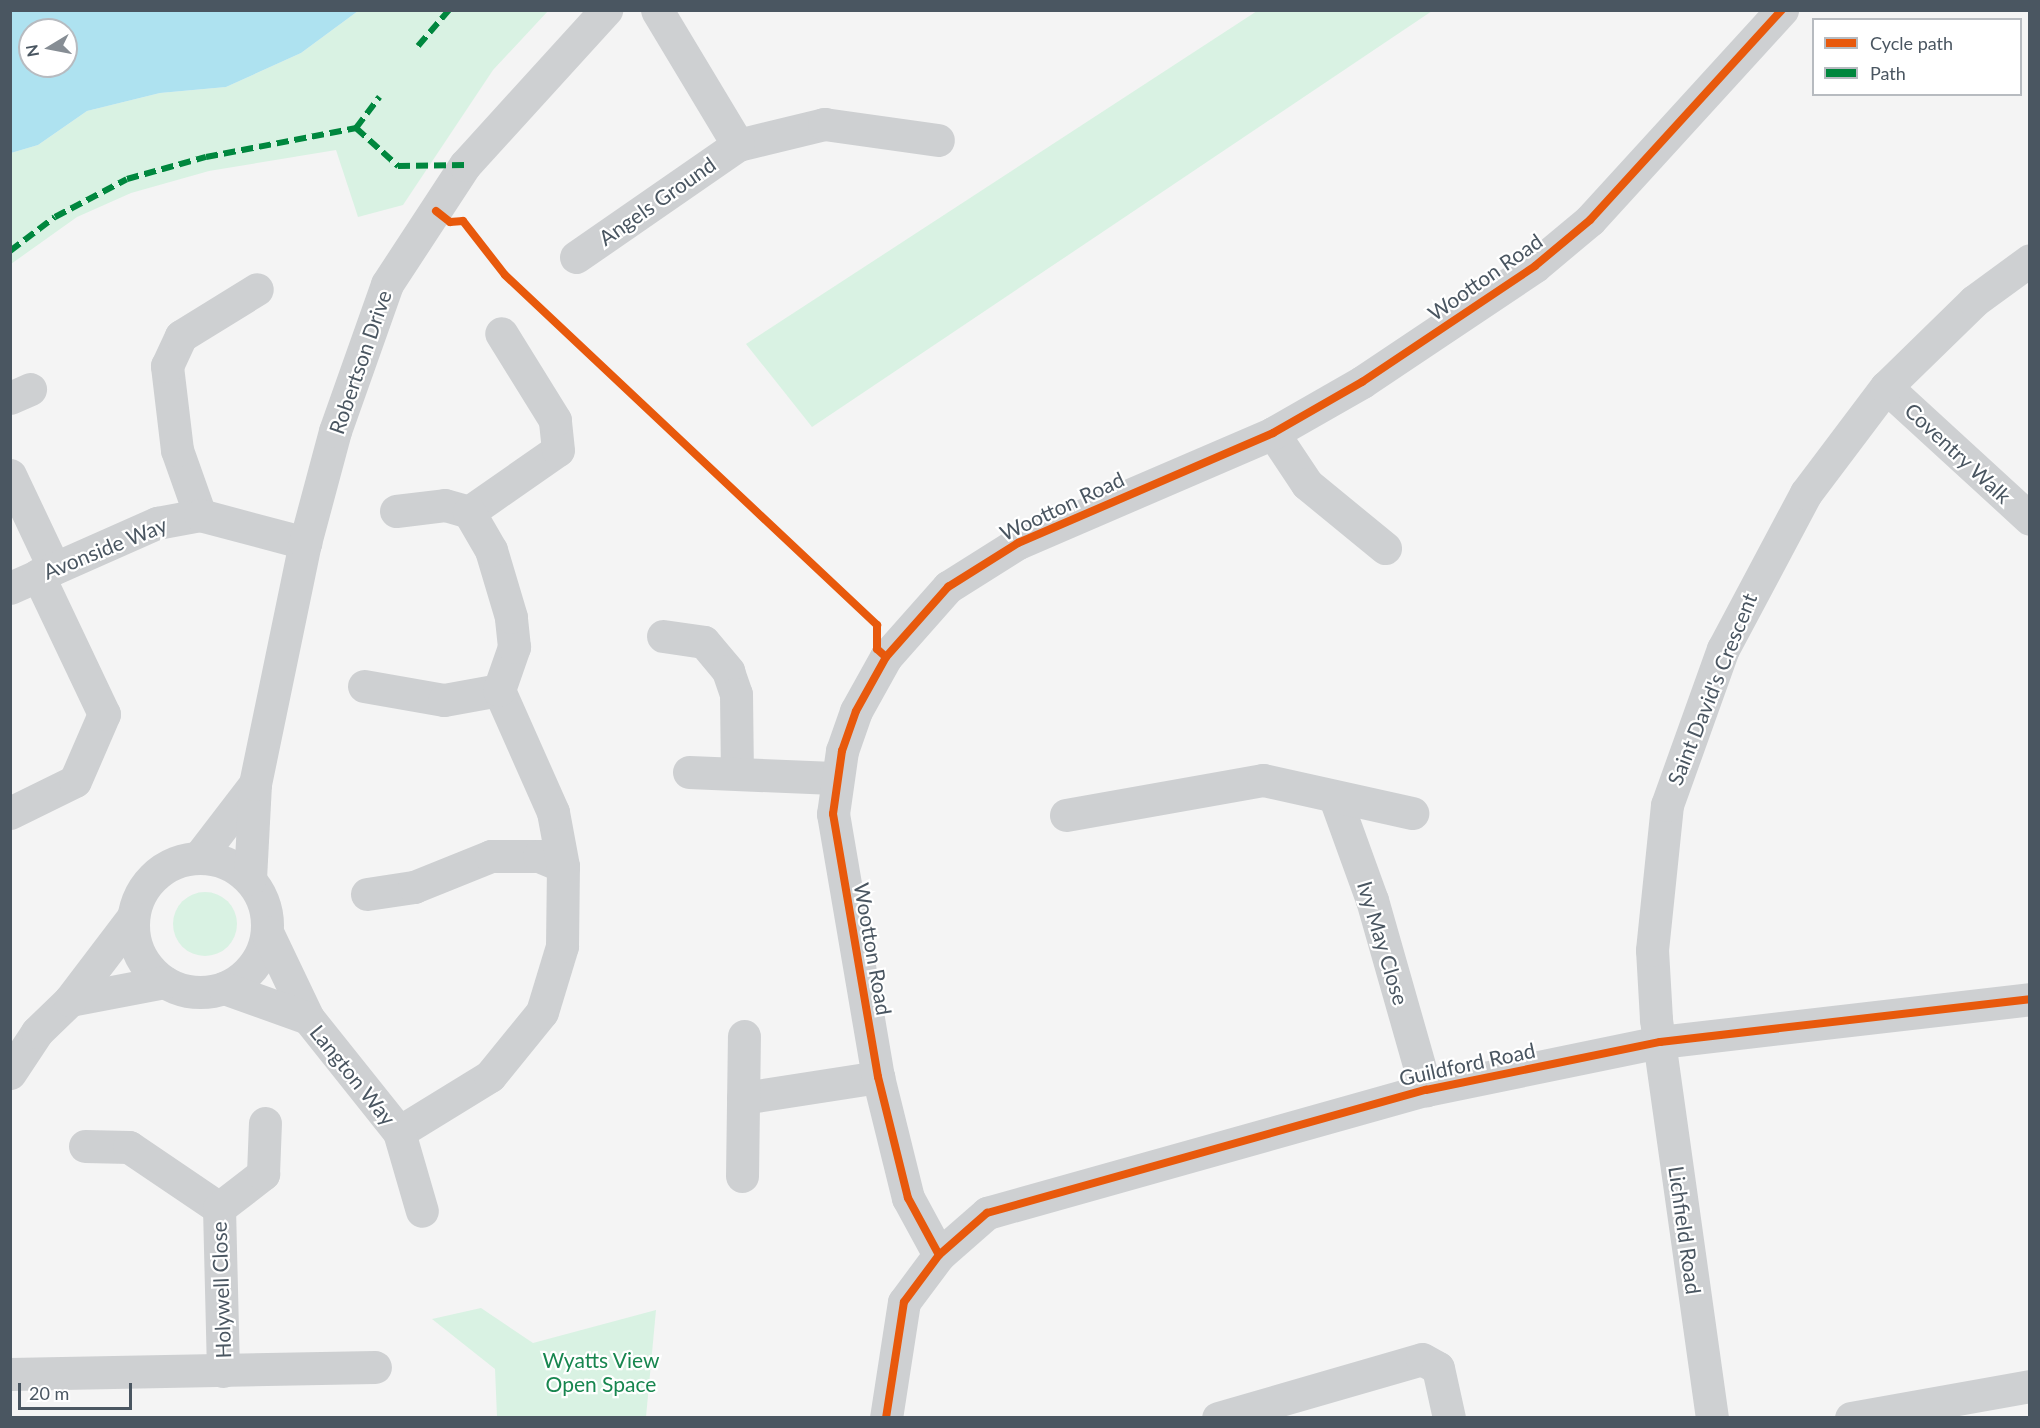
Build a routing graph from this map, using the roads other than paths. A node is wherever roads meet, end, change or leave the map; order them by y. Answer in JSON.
{"nodes":[{"id":1,"x":606,"y":10,"type":"edge"},
{"id":2,"x":657,"y":10,"type":"edge"},
{"id":3,"x":1782,"y":10,"type":"edge"},
{"id":4,"x":938,"y":140,"type":"dead end"},
{"id":5,"x":738,"y":145,"type":"junction"},
{"id":6,"x":576,"y":257,"type":"dead end"},
{"id":7,"x":2030,"y":260,"type":"edge"},
{"id":8,"x":257,"y":289,"type":"dead end"},
{"id":9,"x":501,"y":333,"type":"dead end"},
{"id":10,"x":1886,"y":387,"type":"junction"},
{"id":11,"x":1273,"y":433,"type":"junction"},
{"id":12,"x":10,"y":475,"type":"edge"},
{"id":13,"x":396,"y":511,"type":"dead end"},
{"id":14,"x":469,"y":512,"type":"junction"},
{"id":15,"x":200,"y":515,"type":"junction"},
{"id":16,"x":2030,"y":519,"type":"edge"},
{"id":17,"x":305,"y":543,"type":"junction"},
{"id":18,"x":1385,"y":548,"type":"dead end"},
{"id":19,"x":34,"y":577,"type":"edge"},
{"id":20,"x":663,"y":636,"type":"dead end"},
{"id":21,"x":364,"y":686,"type":"dead end"},
{"id":22,"x":499,"y":690,"type":"junction"},
{"id":23,"x":689,"y":772,"type":"dead end"},
{"id":24,"x":737,"y":773,"type":"junction"},
{"id":25,"x":834,"y":778,"type":"junction"},
{"id":26,"x":255,"y":784,"type":"junction"},
{"id":27,"x":1335,"y":798,"type":"junction"},
{"id":28,"x":10,"y":813,"type":"edge"},
{"id":29,"x":1412,"y":813,"type":"dead end"},
{"id":30,"x":1066,"y":815,"type":"dead end"},
{"id":31,"x":199,"y":857,"type":"junction"},
{"id":32,"x":563,"y":866,"type":"junction"},
{"id":33,"x":250,"y":879,"type":"junction"},
{"id":34,"x":367,"y":894,"type":"dead end"},
{"id":35,"x":133,"y":917,"type":"junction"},
{"id":36,"x":267,"y":932,"type":"junction"},
{"id":37,"x":164,"y":982,"type":"junction"},
{"id":38,"x":224,"y":988,"type":"junction"},
{"id":39,"x":2030,"y":999,"type":"edge"},
{"id":40,"x":70,"y":1000,"type":"junction"},
{"id":41,"x":308,"y":1018,"type":"junction"},
{"id":42,"x":744,"y":1036,"type":"dead end"},
{"id":43,"x":1660,"y":1042,"type":"junction"},
{"id":44,"x":10,"y":1073,"type":"edge"},
{"id":45,"x":878,"y":1077,"type":"junction"},
{"id":46,"x":1426,"y":1090,"type":"junction"},
{"id":47,"x":743,"y":1098,"type":"junction"},
{"id":48,"x":265,"y":1123,"type":"dead end"},
{"id":49,"x":399,"y":1132,"type":"junction"},
{"id":50,"x":85,"y":1146,"type":"dead end"},
{"id":51,"x":742,"y":1176,"type":"dead end"},
{"id":52,"x":219,"y":1208,"type":"junction"},
{"id":53,"x":422,"y":1210,"type":"dead end"},
{"id":54,"x":939,"y":1255,"type":"junction"},
{"id":55,"x":375,"y":1367,"type":"dead end"},
{"id":56,"x":224,"y":1371,"type":"junction"},
{"id":57,"x":10,"y":1374,"type":"edge"},
{"id":58,"x":2030,"y":1386,"type":"edge"},
{"id":59,"x":886,"y":1418,"type":"edge"},
{"id":60,"x":1218,"y":1418,"type":"edge"},
{"id":61,"x":1449,"y":1418,"type":"edge"},
{"id":62,"x":1712,"y":1418,"type":"edge"},
{"id":63,"x":1851,"y":1418,"type":"edge"}],
"edges":[{"from":1,"to":17,"type":"street","name":"Robertson Drive"},
{"from":2,"to":5,"type":"street","name":"Angels Ground"},
{"from":3,"to":11,"type":"street","name":"Wootton Road"},
{"from":4,"to":5,"type":"street","name":"Angels Ground"},
{"from":5,"to":6,"type":"street","name":"Angels Ground"},
{"from":7,"to":10,"type":"street","name":"Saint David's Crescent"},
{"from":8,"to":15,"type":"street"},
{"from":9,"to":14,"type":"street"},
{"from":10,"to":16,"type":"street","name":"Coventry Walk"},
{"from":10,"to":43,"type":"street","name":"Saint David's Crescent"},
{"from":11,"to":18,"type":"street"},
{"from":11,"to":25,"type":"street","name":"Wootton Road"},
{"from":12,"to":19,"type":"street"},
{"from":13,"to":14,"type":"street"},
{"from":14,"to":22,"type":"street"},
{"from":15,"to":17,"type":"street","name":"Avonside Way"},
{"from":15,"to":19,"type":"street","name":"Avonside Way"},
{"from":17,"to":26,"type":"street","name":"Robertson Drive"},
{"from":19,"to":28,"type":"street"},
{"from":20,"to":24,"type":"street"},
{"from":21,"to":22,"type":"street"},
{"from":22,"to":32,"type":"street","name":"Langton Way"},
{"from":23,"to":24,"type":"street"},
{"from":24,"to":25,"type":"street"},
{"from":25,"to":45,"type":"street","name":"Wootton Road"},
{"from":26,"to":31,"type":"street","name":"Robertson Drive"},
{"from":26,"to":33,"type":"street","name":"Robertson Drive"},
{"from":27,"to":29,"type":"street"},
{"from":27,"to":30,"type":"street"},
{"from":27,"to":46,"type":"street","name":"Ivy May Close"},
{"from":31,"to":33,"type":"street"},
{"from":31,"to":35,"type":"street"},
{"from":32,"to":34,"type":"street"},
{"from":32,"to":49,"type":"street","name":"Langton Way"},
{"from":33,"to":36,"type":"street"},
{"from":35,"to":37,"type":"street"},
{"from":35,"to":40,"type":"street"},
{"from":36,"to":38,"type":"street"},
{"from":36,"to":41,"type":"street","name":"Langton Way"},
{"from":37,"to":38,"type":"street"},
{"from":37,"to":40,"type":"street"},
{"from":38,"to":41,"type":"street","name":"Langton Way"},
{"from":39,"to":43,"type":"street","name":"Guildford Road"},
{"from":40,"to":44,"type":"street"},
{"from":41,"to":49,"type":"street","name":"Langton Way"},
{"from":42,"to":47,"type":"street"},
{"from":43,"to":46,"type":"street","name":"Guildford Road"},
{"from":43,"to":62,"type":"street","name":"Lichfield Road"},
{"from":45,"to":47,"type":"street"},
{"from":45,"to":54,"type":"street","name":"Wootton Road"},
{"from":46,"to":54,"type":"street","name":"Guildford Road"},
{"from":47,"to":51,"type":"street"},
{"from":48,"to":52,"type":"street","name":"Holywell Close"},
{"from":49,"to":53,"type":"street","name":"Langton Way"},
{"from":50,"to":52,"type":"street"},
{"from":52,"to":56,"type":"street","name":"Holywell Close"},
{"from":54,"to":59,"type":"street"},
{"from":55,"to":56,"type":"street","name":"Holywell Close"},
{"from":56,"to":57,"type":"street","name":"Holywell Close"},
{"from":58,"to":63,"type":"street"},
{"from":60,"to":61,"type":"street"}]}
